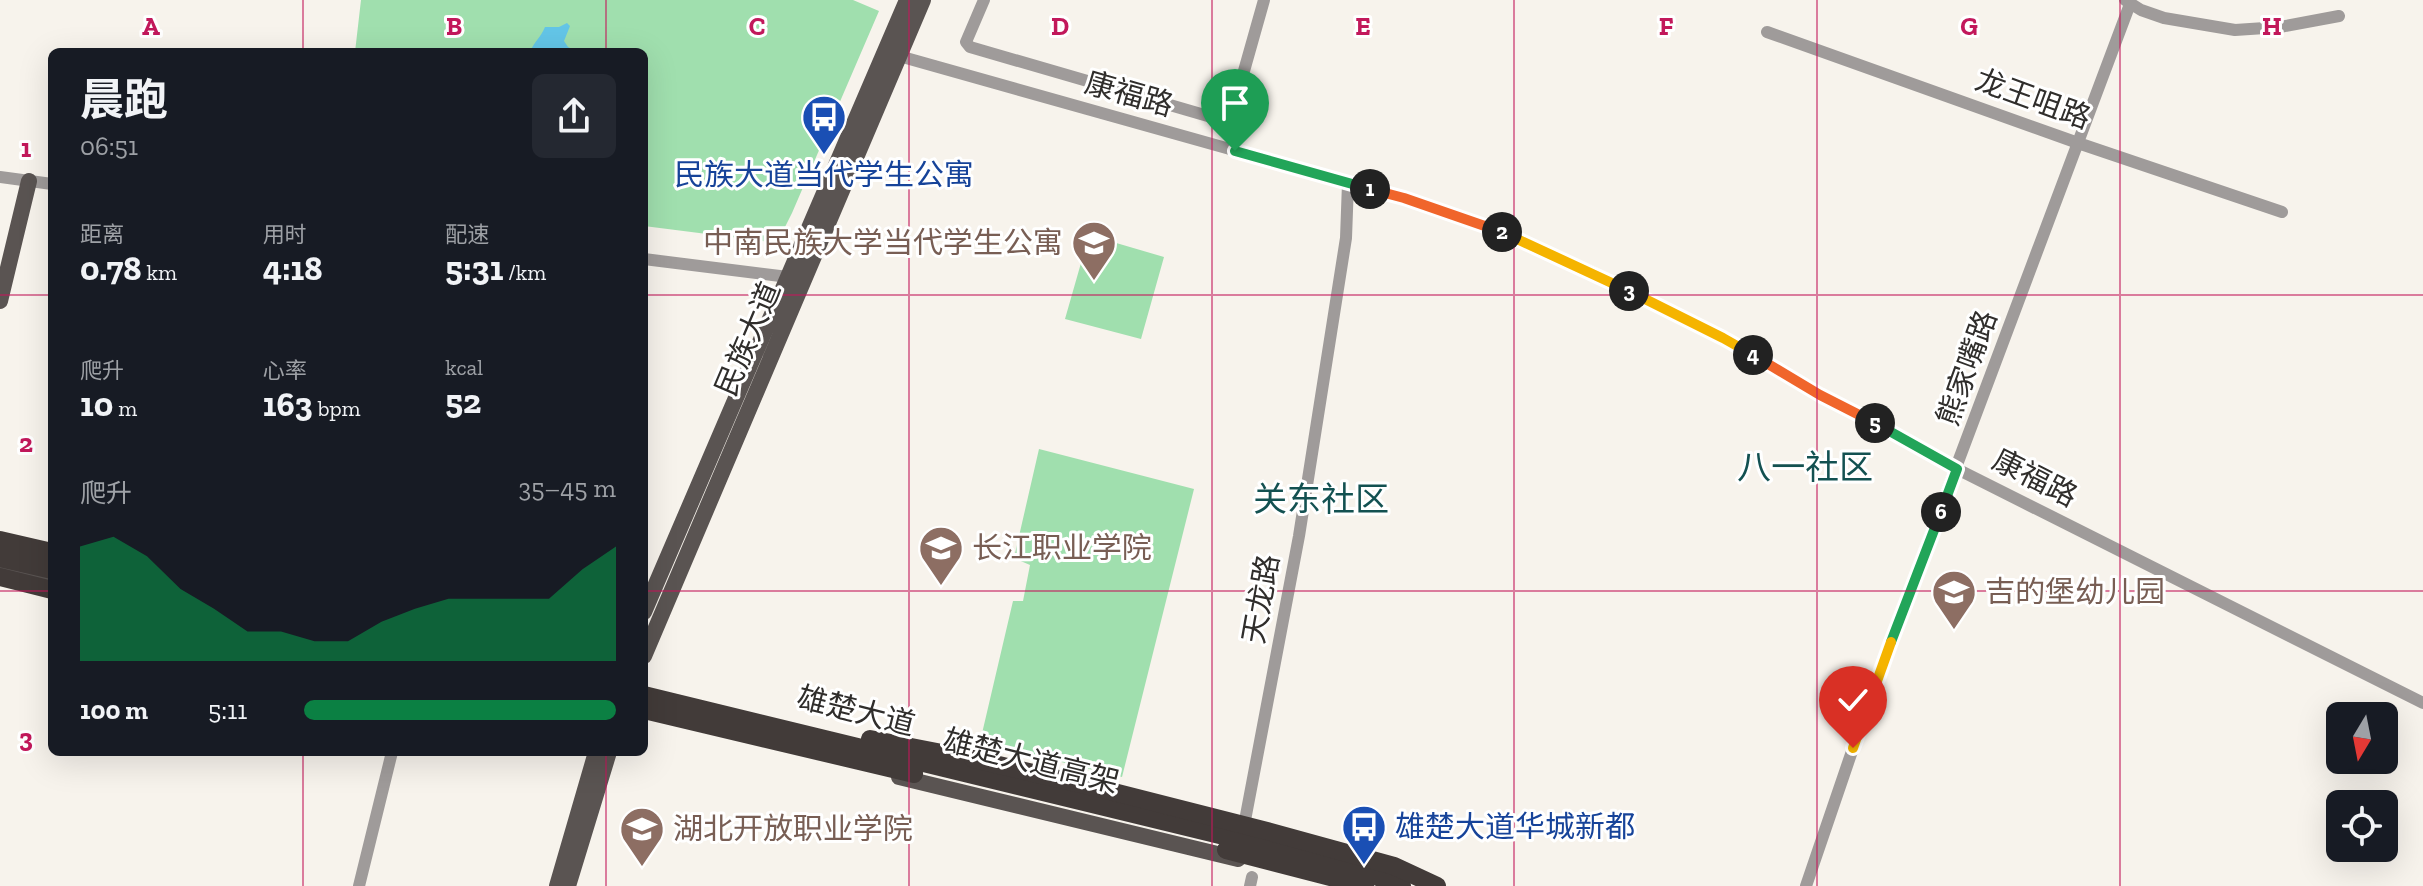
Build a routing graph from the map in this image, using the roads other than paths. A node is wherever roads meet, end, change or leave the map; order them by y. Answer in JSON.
{"nodes":[{"id":1,"x":907,"y":0,"type":"edge"},
{"id":2,"x":923,"y":0,"type":"edge"},
{"id":3,"x":984,"y":0,"type":"edge"},
{"id":4,"x":1264,"y":0,"type":"edge"},
{"id":5,"x":2127,"y":2,"type":"edge"},
{"id":6,"x":2339,"y":16,"type":"dead end"},
{"id":7,"x":1767,"y":32,"type":"dead end"},
{"id":8,"x":899,"y":56,"type":"junction"},
{"id":9,"x":2078,"y":143,"type":"junction"},
{"id":10,"x":0,"y":177,"type":"edge"},
{"id":11,"x":29,"y":181,"type":"junction"},
{"id":12,"x":48,"y":183,"type":"edge"},
{"id":13,"x":1348,"y":183,"type":"junction"},
{"id":14,"x":2282,"y":212,"type":"dead end"},
{"id":15,"x":648,"y":260,"type":"edge"},
{"id":16,"x":788,"y":277,"type":"junction"},
{"id":17,"x":0,"y":301,"type":"edge"},
{"id":18,"x":1957,"y":469,"type":"junction"},
{"id":19,"x":0,"y":532,"type":"edge"},
{"id":20,"x":0,"y":540,"type":"edge"},
{"id":21,"x":48,"y":543,"type":"edge"},
{"id":22,"x":48,"y":551,"type":"edge"},
{"id":23,"x":0,"y":558,"type":"edge"},
{"id":24,"x":0,"y":567,"type":"edge"},
{"id":25,"x":48,"y":569,"type":"edge"},
{"id":26,"x":0,"y":577,"type":"edge"},
{"id":27,"x":48,"y":579,"type":"edge"},
{"id":28,"x":48,"y":589,"type":"edge"},
{"id":29,"x":648,"y":603,"type":"edge"},
{"id":30,"x":648,"y":647,"type":"edge"},
{"id":31,"x":648,"y":693,"type":"edge"},
{"id":32,"x":648,"y":693,"type":"edge"},
{"id":33,"x":2423,"y":703,"type":"edge"},
{"id":34,"x":648,"y":711,"type":"edge"},
{"id":35,"x":648,"y":719,"type":"edge"},
{"id":36,"x":802,"y":727,"type":"junction"},
{"id":37,"x":391,"y":756,"type":"edge"},
{"id":38,"x":595,"y":756,"type":"edge"},
{"id":39,"x":608,"y":756,"type":"edge"},
{"id":40,"x":1243,"y":833,"type":"junction"},
{"id":41,"x":359,"y":886,"type":"edge"},
{"id":42,"x":557,"y":886,"type":"edge"},
{"id":43,"x":568,"y":886,"type":"edge"},
{"id":44,"x":1346,"y":886,"type":"edge"},
{"id":45,"x":1365,"y":886,"type":"edge"},
{"id":46,"x":1402,"y":886,"type":"edge"},
{"id":47,"x":1426,"y":886,"type":"edge"},
{"id":48,"x":1437,"y":886,"type":"edge"},
{"id":49,"x":1806,"y":886,"type":"edge"}],
"edges":[{"from":1,"to":16,"type":"main road","name":"民族大道"},
{"from":2,"to":8,"type":"main road","name":"民族大道"},
{"from":3,"to":4,"type":"street"},
{"from":5,"to":6,"type":"street"},
{"from":5,"to":9,"type":"street","name":"熊家嘴路"},
{"from":7,"to":9,"type":"street","name":"龙王咀路"},
{"from":8,"to":13,"type":"street","name":"康福路"},
{"from":8,"to":30,"type":"main road","name":"民族大道"},
{"from":9,"to":14,"type":"street","name":"龙王咀路"},
{"from":9,"to":18,"type":"street","name":"熊家嘴路"},
{"from":10,"to":11,"type":"street"},
{"from":11,"to":12,"type":"street"},
{"from":11,"to":17,"type":"main road"},
{"from":13,"to":18,"type":"street","name":"康福路"},
{"from":13,"to":40,"type":"street","name":"天龙路"},
{"from":15,"to":16,"type":"street"},
{"from":16,"to":29,"type":"main road","name":"民族大道"},
{"from":18,"to":33,"type":"street","name":"康福路"},
{"from":18,"to":49,"type":"street","name":"熊家嘴路"},
{"from":19,"to":21,"type":"main road"},
{"from":20,"to":22,"type":"highway"},
{"from":23,"to":25,"type":"highway"},
{"from":24,"to":27,"type":"main road"},
{"from":26,"to":28,"type":"highway"},
{"from":31,"to":36,"type":"main road","name":"雄楚大道"},
{"from":32,"to":46,"type":"highway","name":"雄楚大道高架"},
{"from":34,"to":45,"type":"highway","name":"雄楚大道高架"},
{"from":35,"to":44,"type":"main road","name":"雄楚大道"},
{"from":36,"to":40,"type":"main road","name":"雄楚大道"},
{"from":36,"to":48,"type":"highway","bridge":true},
{"from":37,"to":41,"type":"street"},
{"from":38,"to":42,"type":"main road"},
{"from":39,"to":43,"type":"main road"},
{"from":40,"to":47,"type":"main road","name":"雄楚大道"}]}
